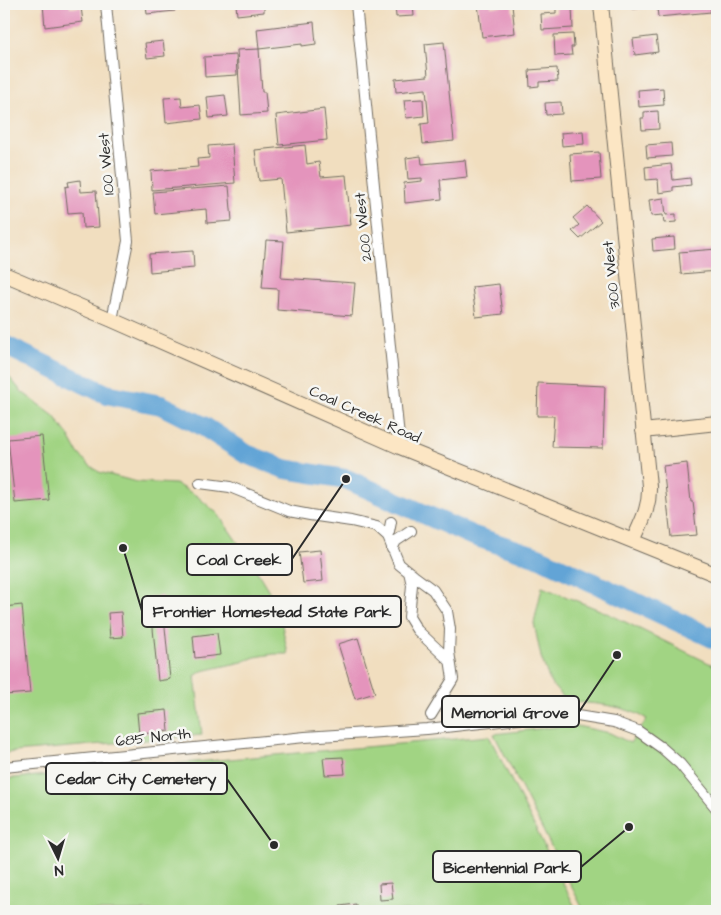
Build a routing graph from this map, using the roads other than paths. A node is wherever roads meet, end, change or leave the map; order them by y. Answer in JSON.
{"nodes":[{"id":1,"x":106,"y":4,"type":"edge"},
{"id":2,"x":356,"y":4,"type":"edge"},
{"id":3,"x":601,"y":4,"type":"edge"},
{"id":4,"x":4,"y":274,"type":"edge"},
{"id":5,"x":112,"y":320,"type":"junction"},
{"id":6,"x":717,"y":423,"type":"edge"},
{"id":7,"x":643,"y":431,"type":"junction"},
{"id":8,"x":400,"y":447,"type":"junction"},
{"id":9,"x":200,"y":483,"type":"dead end"},
{"id":10,"x":391,"y":522,"type":"dead end"},
{"id":11,"x":411,"y":531,"type":"dead end"},
{"id":12,"x":388,"y":537,"type":"junction"},
{"id":13,"x":633,"y":541,"type":"junction"},
{"id":14,"x":392,"y":549,"type":"junction"},
{"id":15,"x":409,"y":572,"type":"junction"},
{"id":16,"x":717,"y":575,"type":"edge"},
{"id":17,"x":450,"y":661,"type":"junction"},
{"id":18,"x":431,"y":715,"type":"dead end"},
{"id":19,"x":4,"y":767,"type":"edge"},
{"id":20,"x":717,"y":809,"type":"edge"}],
"edges":[{"from":1,"to":5,"type":"street","name":"100 West"},
{"from":2,"to":8,"type":"street","name":"200 West"},
{"from":3,"to":7,"type":"main road","name":"300 West"},
{"from":4,"to":5,"type":"main road","name":"Coal Creek Road"},
{"from":5,"to":8,"type":"main road","name":"Coal Creek Road"},
{"from":6,"to":7,"type":"main road"},
{"from":7,"to":13,"type":"main road","name":"300 West"},
{"from":8,"to":13,"type":"main road","name":"Coal Creek Road"},
{"from":9,"to":12,"type":"street"},
{"from":10,"to":12,"type":"street"},
{"from":11,"to":14,"type":"street"},
{"from":12,"to":14,"type":"street"},
{"from":13,"to":16,"type":"main road","name":"Coal Creek Road"},
{"from":14,"to":15,"type":"street"},
{"from":15,"to":17,"type":"street"},
{"from":15,"to":17,"type":"street"},
{"from":17,"to":18,"type":"street"},
{"from":19,"to":20,"type":"street","name":"685 North"}]}
